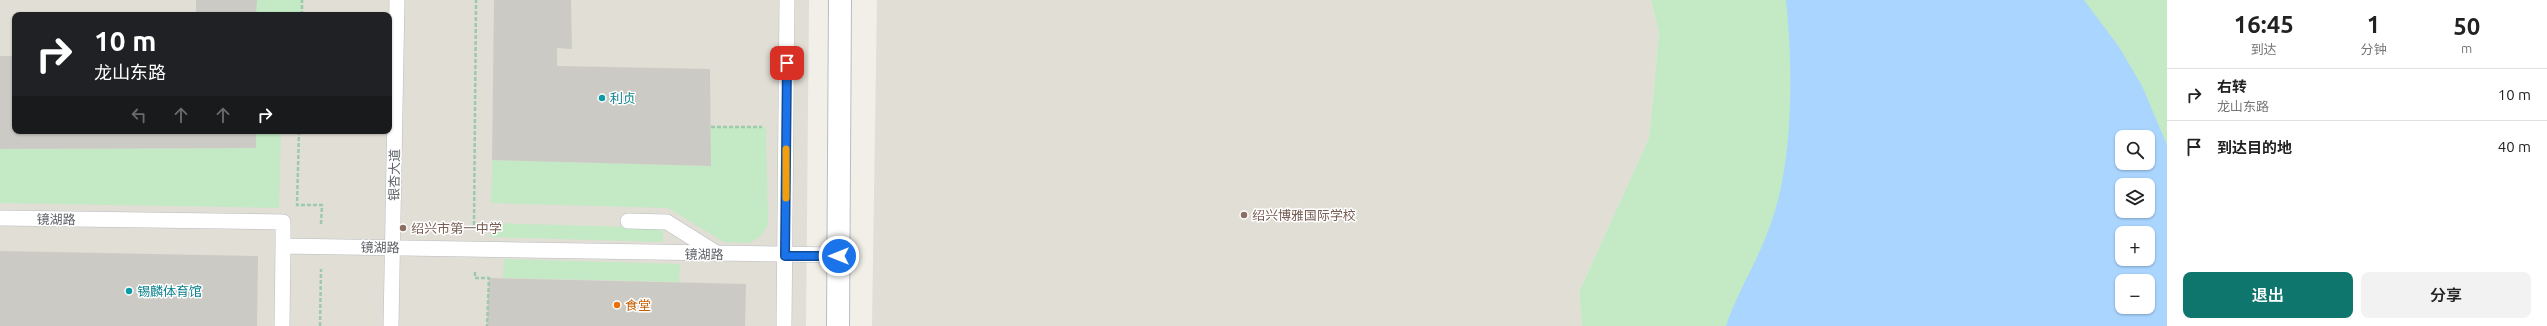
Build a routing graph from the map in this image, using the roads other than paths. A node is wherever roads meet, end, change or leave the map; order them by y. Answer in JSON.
{"nodes":[{"id":1,"x":397,"y":0,"type":"edge"},
{"id":2,"x":787,"y":0,"type":"edge"},
{"id":3,"x":840,"y":0,"type":"edge"},
{"id":4,"x":0,"y":218,"type":"edge"},
{"id":5,"x":628,"y":221,"type":"dead end"},
{"id":6,"x":283,"y":246,"type":"junction"},
{"id":7,"x":393,"y":248,"type":"junction"},
{"id":8,"x":719,"y":254,"type":"junction"},
{"id":9,"x":785,"y":256,"type":"junction"},
{"id":10,"x":839,"y":256,"type":"junction"},
{"id":11,"x":282,"y":326,"type":"edge"},
{"id":12,"x":391,"y":326,"type":"edge"},
{"id":13,"x":784,"y":326,"type":"edge"},
{"id":14,"x":838,"y":326,"type":"edge"}],
"edges":[{"from":1,"to":7,"type":"lane","name":"银杏大道"},
{"from":2,"to":9,"type":"lane"},
{"from":3,"to":10,"type":"street"},
{"from":4,"to":6,"type":"lane","name":"镜湖路"},
{"from":5,"to":8,"type":"lane"},
{"from":6,"to":7,"type":"lane","name":"镜湖路"},
{"from":6,"to":11,"type":"lane"},
{"from":7,"to":8,"type":"lane","name":"镜湖路"},
{"from":7,"to":12,"type":"lane","name":"银杏大道"},
{"from":8,"to":9,"type":"lane","name":"镜湖路"},
{"from":9,"to":10,"type":"lane","name":"镜湖路"},
{"from":9,"to":13,"type":"lane"},
{"from":10,"to":14,"type":"street"}]}
